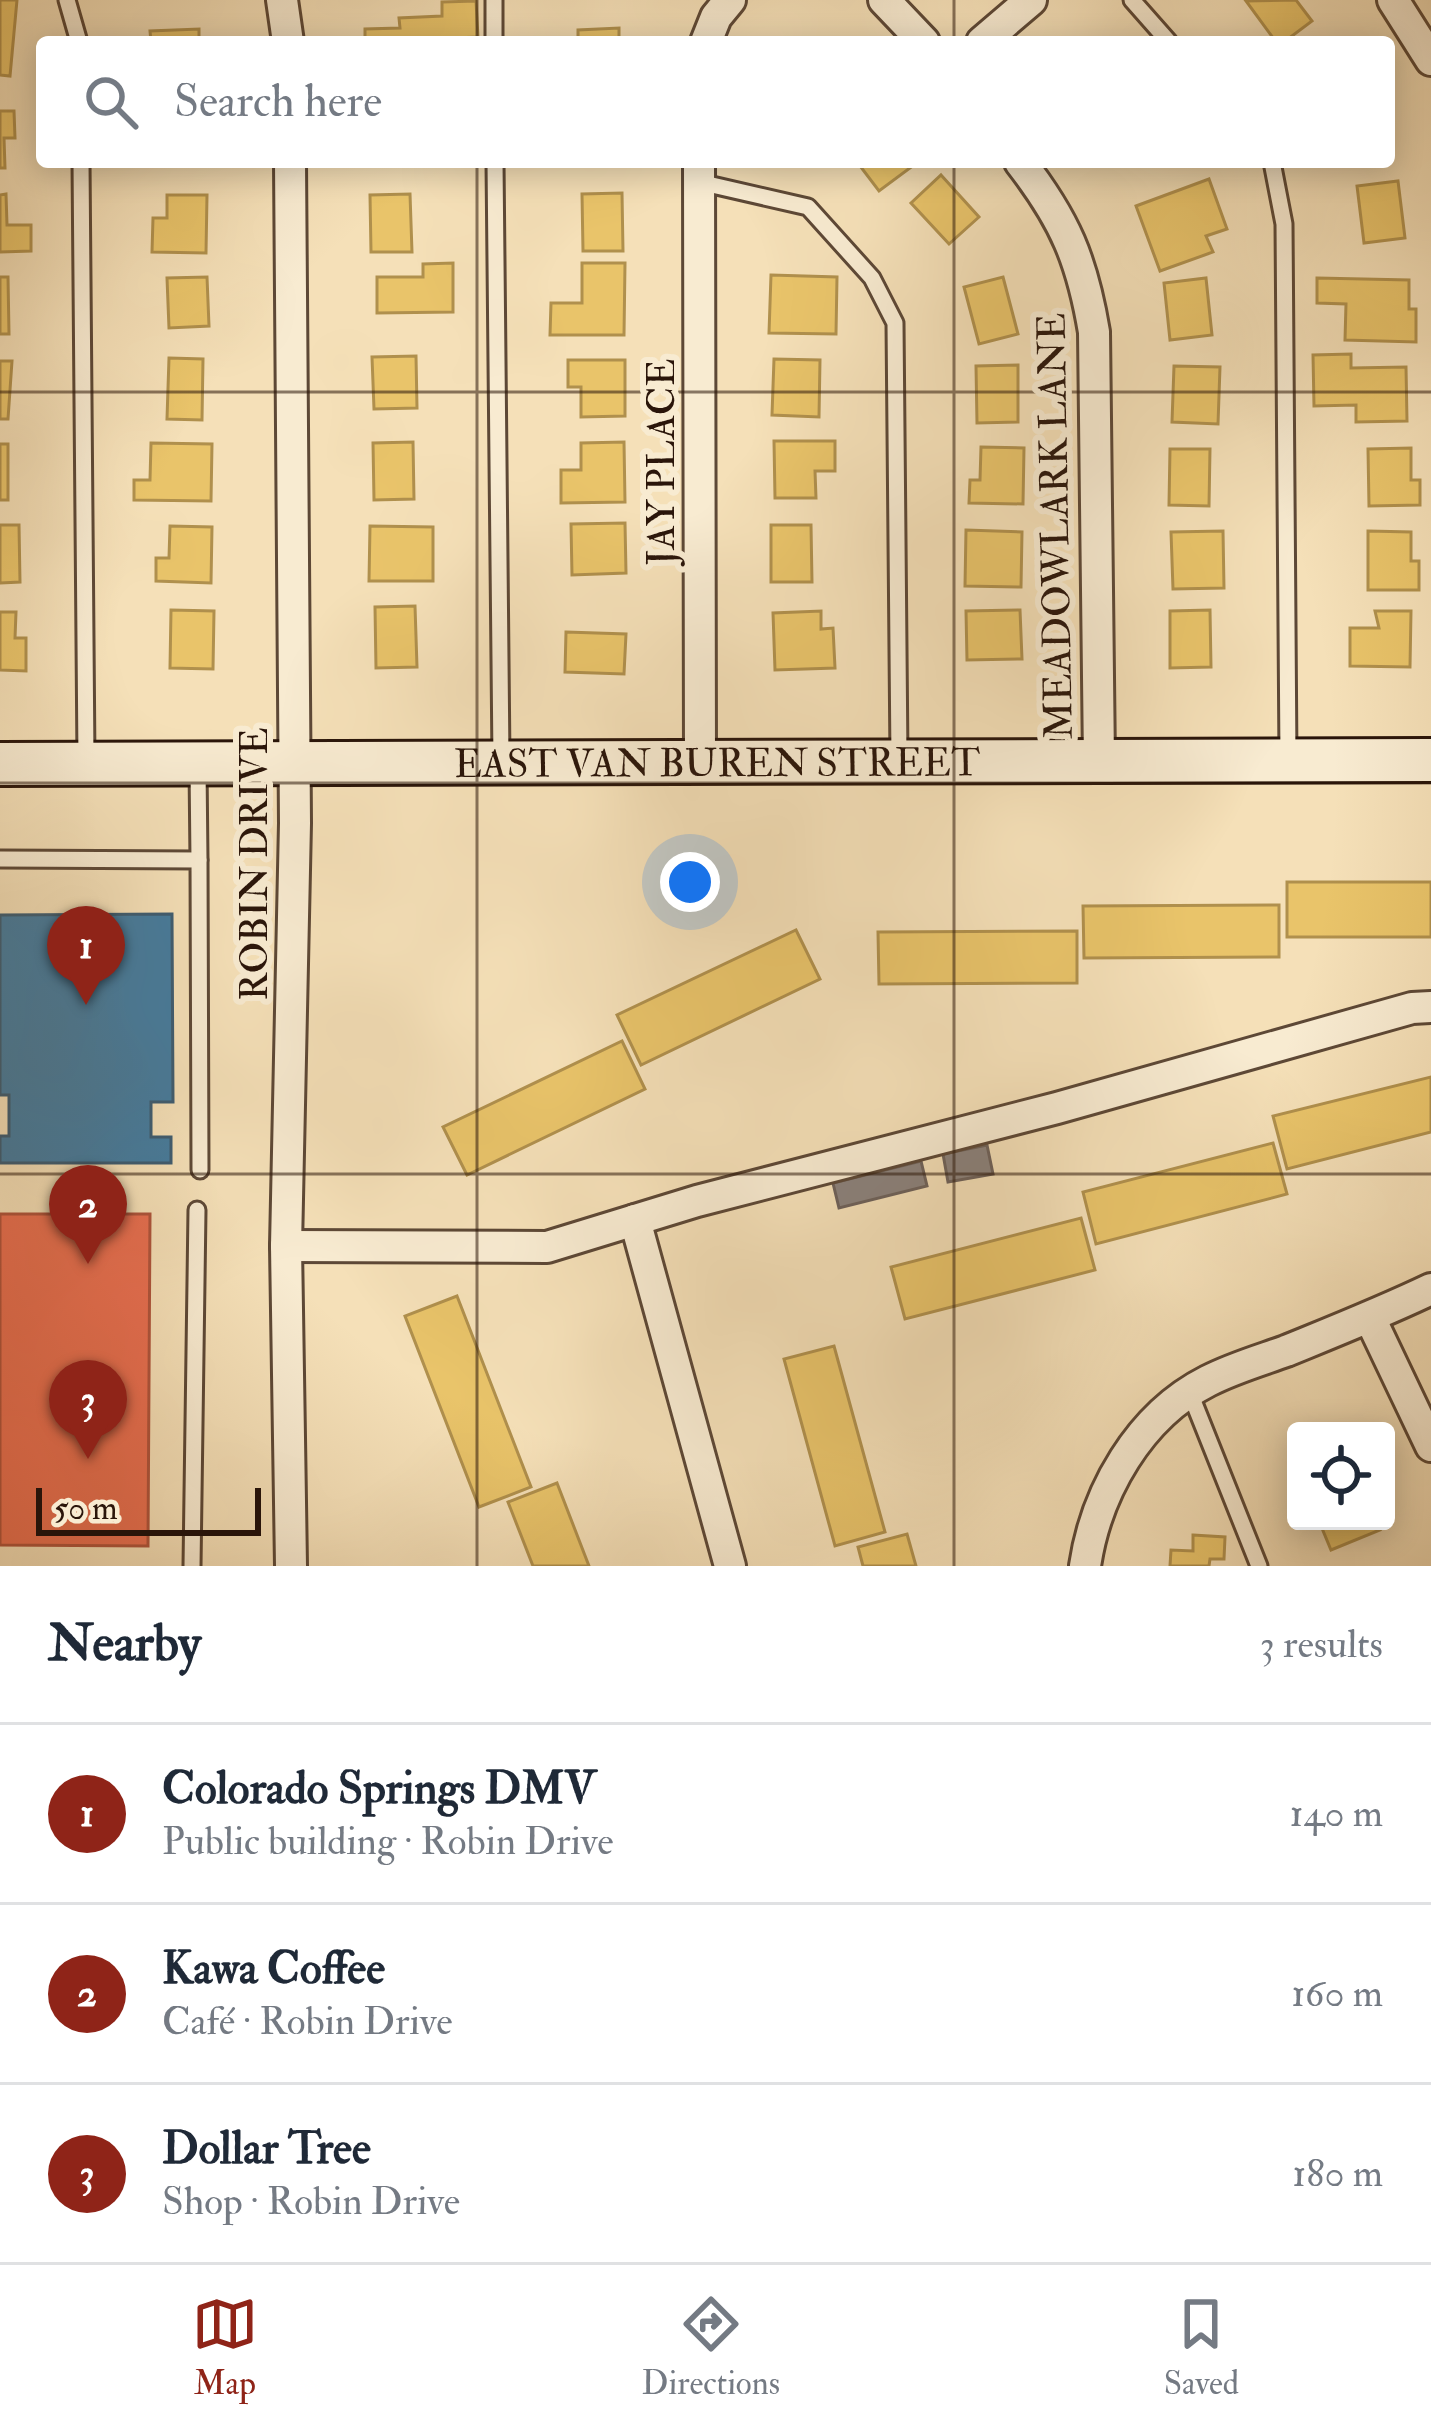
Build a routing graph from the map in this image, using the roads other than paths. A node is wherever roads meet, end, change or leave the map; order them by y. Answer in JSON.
{"nodes":[{"id":1,"x":67,"y":0,"type":"edge"},
{"id":2,"x":282,"y":0,"type":"edge"},
{"id":3,"x":494,"y":0,"type":"edge"},
{"id":4,"x":730,"y":0,"type":"edge"},
{"id":5,"x":884,"y":0,"type":"edge"},
{"id":6,"x":1031,"y":0,"type":"edge"},
{"id":7,"x":1132,"y":0,"type":"edge"},
{"id":8,"x":1393,"y":0,"type":"edge"},
{"id":9,"x":77,"y":36,"type":"edge"},
{"id":10,"x":287,"y":36,"type":"edge"},
{"id":11,"x":494,"y":36,"type":"edge"},
{"id":12,"x":708,"y":36,"type":"edge"},
{"id":13,"x":918,"y":36,"type":"edge"},
{"id":14,"x":989,"y":36,"type":"edge"},
{"id":15,"x":1164,"y":36,"type":"edge"},
{"id":16,"x":1431,"y":60,"type":"edge"},
{"id":17,"x":81,"y":168,"type":"edge"},
{"id":18,"x":290,"y":168,"type":"edge"},
{"id":19,"x":495,"y":168,"type":"edge"},
{"id":20,"x":1024,"y":168,"type":"edge"},
{"id":21,"x":1274,"y":168,"type":"edge"},
{"id":22,"x":699,"y":172,"type":"edge"},
{"id":23,"x":1431,"y":760,"type":"edge"},
{"id":24,"x":700,"y":762,"type":"junction"},
{"id":25,"x":899,"y":762,"type":"junction"},
{"id":26,"x":1099,"y":762,"type":"junction"},
{"id":27,"x":1288,"y":762,"type":"junction"},
{"id":28,"x":295,"y":763,"type":"junction"},
{"id":29,"x":501,"y":763,"type":"junction"},
{"id":30,"x":0,"y":764,"type":"edge"},
{"id":31,"x":86,"y":764,"type":"junction"},
{"id":32,"x":198,"y":764,"type":"junction"},
{"id":33,"x":0,"y":859,"type":"edge"},
{"id":34,"x":199,"y":860,"type":"junction"},
{"id":35,"x":1431,"y":1007,"type":"edge"},
{"id":36,"x":200,"y":1170,"type":"dead end"},
{"id":37,"x":197,"y":1210,"type":"dead end"},
{"id":38,"x":635,"y":1220,"type":"junction"},
{"id":39,"x":286,"y":1246,"type":"junction"},
{"id":40,"x":1431,"y":1289,"type":"edge"},
{"id":41,"x":1370,"y":1318,"type":"junction"},
{"id":42,"x":1190,"y":1393,"type":"junction"},
{"id":43,"x":1431,"y":1446,"type":"edge"},
{"id":44,"x":192,"y":1566,"type":"edge"},
{"id":45,"x":291,"y":1566,"type":"edge"},
{"id":46,"x":730,"y":1566,"type":"edge"},
{"id":47,"x":1084,"y":1566,"type":"edge"},
{"id":48,"x":1259,"y":1566,"type":"edge"}],
"edges":[{"from":1,"to":9,"type":"lane"},
{"from":2,"to":10,"type":"street"},
{"from":3,"to":11,"type":"lane"},
{"from":4,"to":12,"type":"street"},
{"from":5,"to":13,"type":"street"},
{"from":6,"to":14,"type":"street"},
{"from":7,"to":15,"type":"lane"},
{"from":8,"to":16,"type":"street"},
{"from":17,"to":31,"type":"lane"},
{"from":18,"to":28,"type":"street","name":"ROBIN DRIVE"},
{"from":19,"to":29,"type":"lane"},
{"from":20,"to":26,"type":"street","name":"MEADOWLARK LANE"},
{"from":21,"to":27,"type":"lane"},
{"from":22,"to":24,"type":"street","name":"JAY PLACE"},
{"from":22,"to":25,"type":"lane"},
{"from":23,"to":27,"type":"street","name":"EAST VAN BUREN STREET"},
{"from":24,"to":25,"type":"street","name":"EAST VAN BUREN STREET"},
{"from":24,"to":29,"type":"street","name":"EAST VAN BUREN STREET"},
{"from":25,"to":26,"type":"street","name":"EAST VAN BUREN STREET"},
{"from":26,"to":27,"type":"street","name":"EAST VAN BUREN STREET"},
{"from":28,"to":29,"type":"street","name":"EAST VAN BUREN STREET"},
{"from":28,"to":32,"type":"street","name":"EAST VAN BUREN STREET"},
{"from":28,"to":39,"type":"street","name":"ROBIN DRIVE"},
{"from":30,"to":31,"type":"street","name":"EAST VAN BUREN STREET"},
{"from":31,"to":32,"type":"street","name":"EAST VAN BUREN STREET"},
{"from":32,"to":34,"type":"lane"},
{"from":33,"to":34,"type":"lane"},
{"from":34,"to":36,"type":"lane"},
{"from":35,"to":38,"type":"street"},
{"from":37,"to":44,"type":"lane"},
{"from":38,"to":39,"type":"street"},
{"from":38,"to":46,"type":"street"},
{"from":39,"to":45,"type":"street","name":"ROBIN DRIVE"},
{"from":40,"to":41,"type":"street"},
{"from":41,"to":42,"type":"street"},
{"from":41,"to":43,"type":"street"},
{"from":42,"to":47,"type":"street"},
{"from":42,"to":48,"type":"lane"}]}
